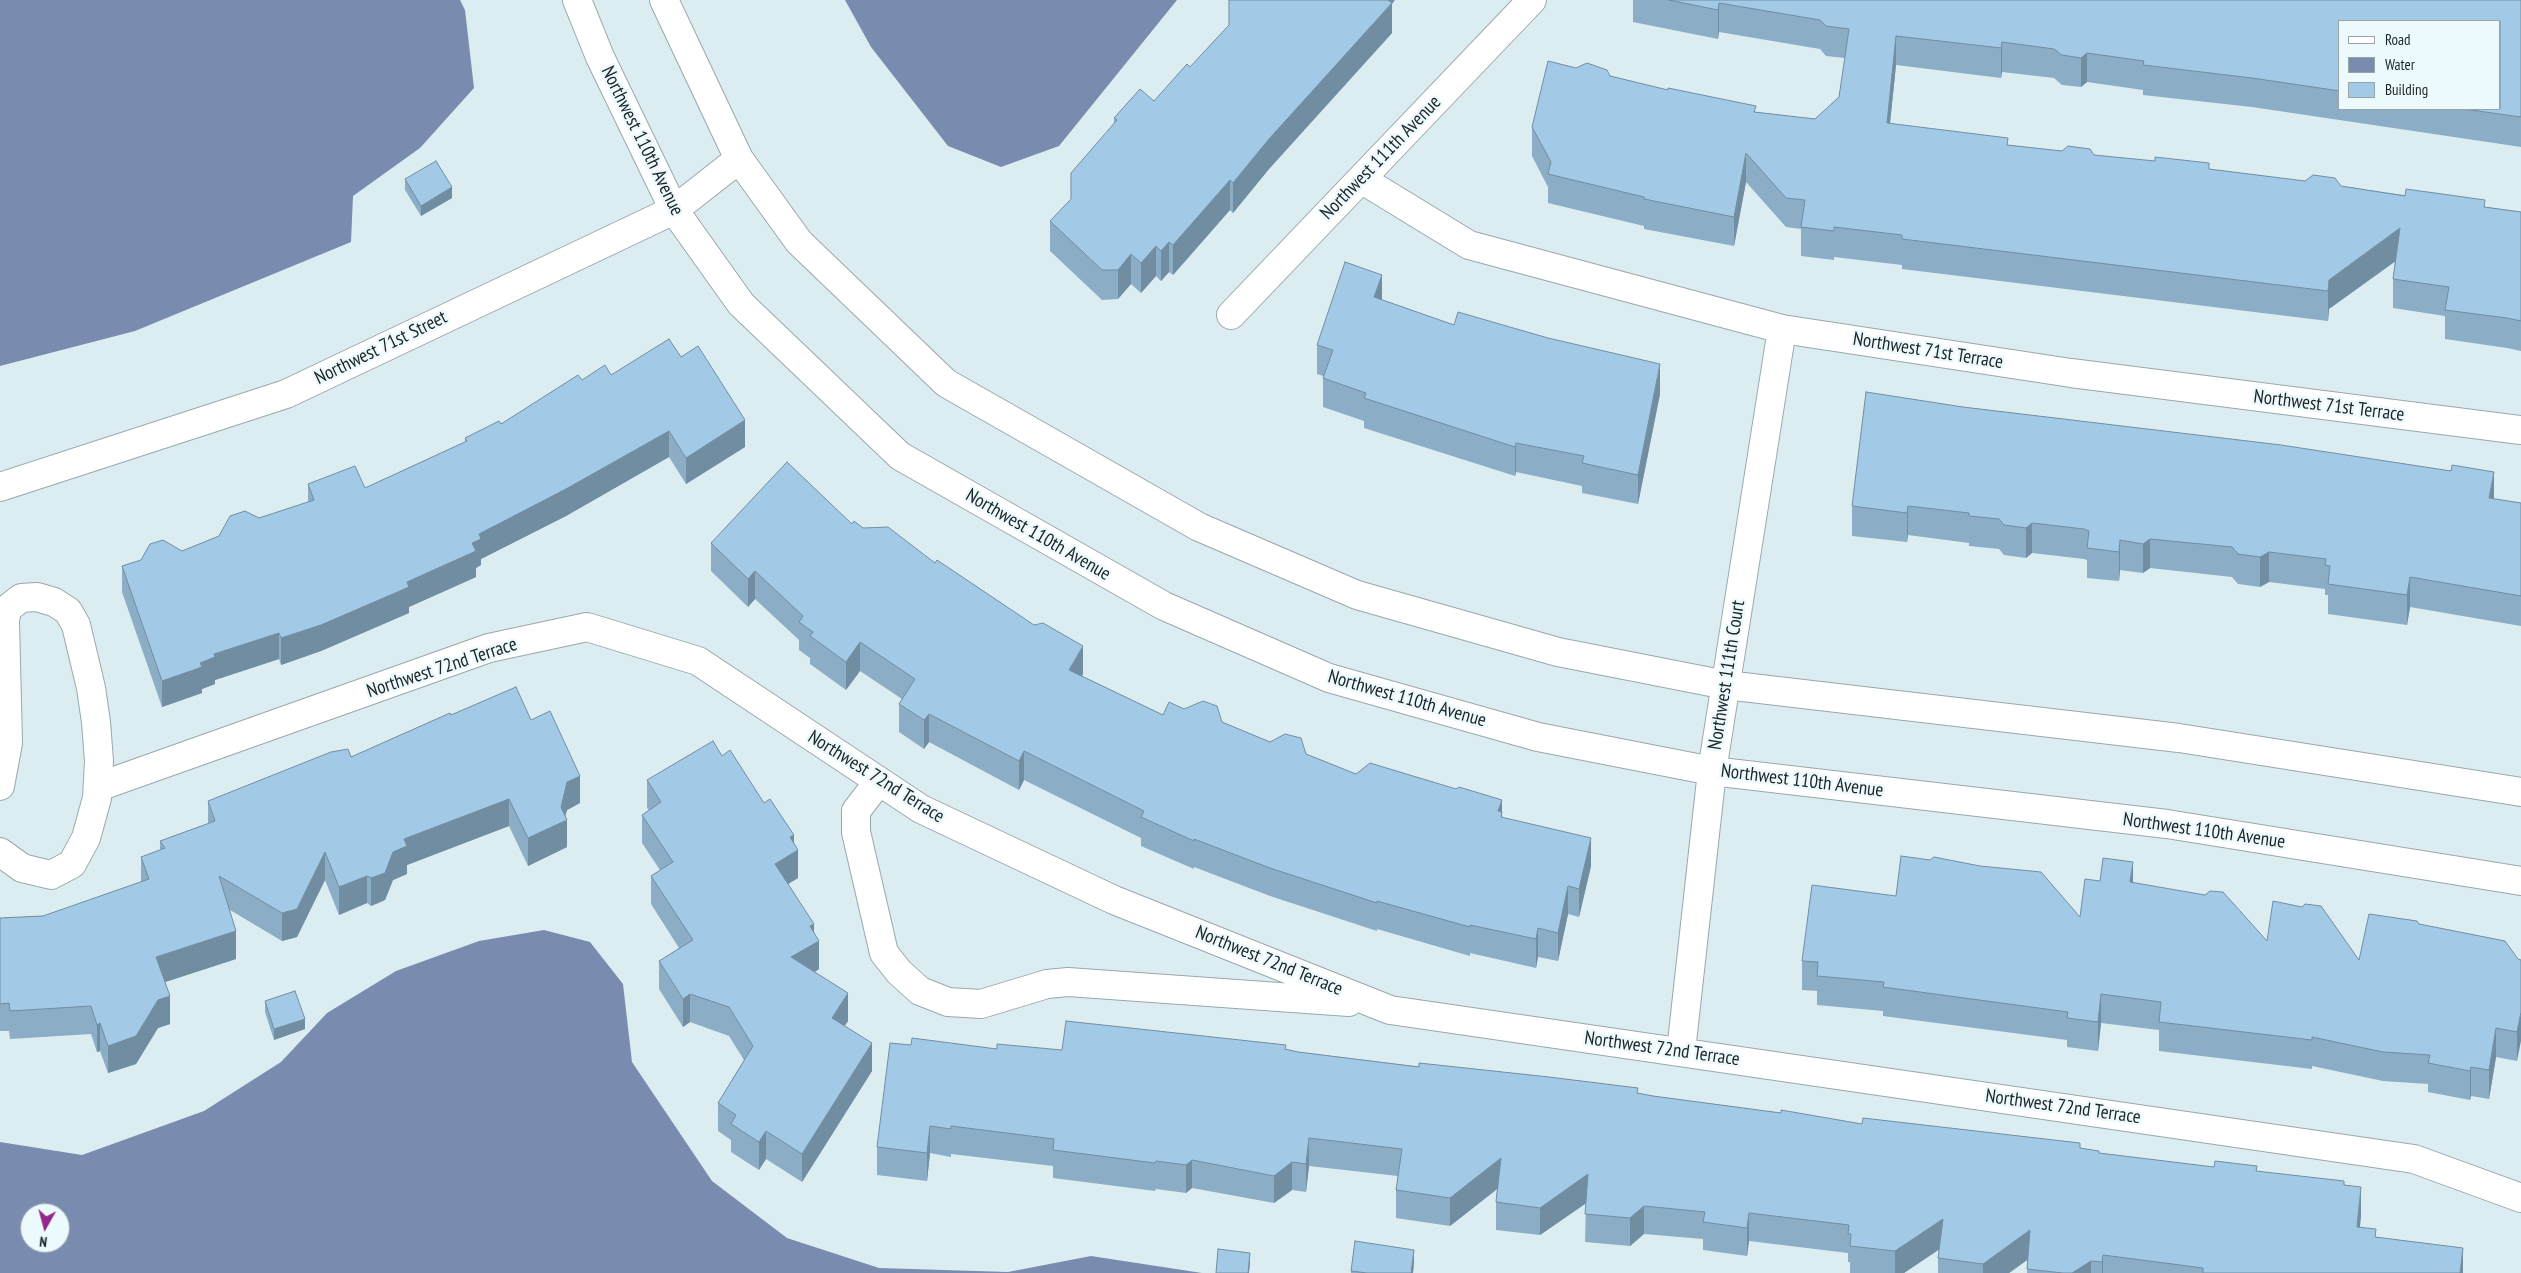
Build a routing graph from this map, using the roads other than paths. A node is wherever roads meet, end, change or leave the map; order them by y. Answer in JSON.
{"nodes":[{"id":1,"x":578,"y":0,"type":"edge"},
{"id":2,"x":664,"y":0,"type":"edge"},
{"id":3,"x":1532,"y":0,"type":"edge"},
{"id":4,"x":739,"y":159,"type":"junction"},
{"id":5,"x":1361,"y":179,"type":"junction"},
{"id":6,"x":674,"y":210,"type":"junction"},
{"id":7,"x":1231,"y":315,"type":"dead end"},
{"id":8,"x":1782,"y":329,"type":"junction"},
{"id":9,"x":2521,"y":430,"type":"edge"},
{"id":10,"x":0,"y":487,"type":"edge"},
{"id":11,"x":1726,"y":685,"type":"junction"},
{"id":12,"x":1712,"y":771,"type":"junction"},
{"id":13,"x":879,"y":781,"type":"junction"},
{"id":14,"x":0,"y":786,"type":"edge"},
{"id":15,"x":98,"y":787,"type":"junction"},
{"id":16,"x":2521,"y":792,"type":"edge"},
{"id":17,"x":0,"y":852,"type":"edge"},
{"id":18,"x":2521,"y":881,"type":"edge"},
{"id":19,"x":1377,"y":1004,"type":"junction"},
{"id":20,"x":1681,"y":1051,"type":"junction"},
{"id":21,"x":2521,"y":1198,"type":"edge"}],
"edges":[{"from":1,"to":6,"type":"street","name":"Northwest 110th Avenue"},
{"from":2,"to":4,"type":"street"},
{"from":3,"to":5,"type":"street","name":"Northwest 111th Avenue"},
{"from":4,"to":6,"type":"street","name":"Northwest 71st Street"},
{"from":4,"to":11,"type":"street"},
{"from":5,"to":7,"type":"street","name":"Northwest 111th Avenue"},
{"from":5,"to":8,"type":"street","name":"Northwest 71st Terrace"},
{"from":6,"to":10,"type":"street","name":"Northwest 71st Street"},
{"from":6,"to":12,"type":"street","name":"Northwest 110th Avenue"},
{"from":8,"to":9,"type":"street","name":"Northwest 71st Terrace"},
{"from":8,"to":11,"type":"street","name":"Northwest 111th Court"},
{"from":11,"to":12,"type":"street","name":"Northwest 111th Court"},
{"from":11,"to":16,"type":"street"},
{"from":12,"to":18,"type":"street","name":"Northwest 110th Avenue"},
{"from":12,"to":20,"type":"street","name":"Northwest 111th Court"},
{"from":13,"to":15,"type":"street","name":"Northwest 72nd Terrace"},
{"from":13,"to":19,"type":"street","name":"Northwest 72nd Terrace"},
{"from":13,"to":19,"type":"street"},
{"from":14,"to":15,"type":"street"},
{"from":15,"to":17,"type":"street"},
{"from":19,"to":20,"type":"street","name":"Northwest 72nd Terrace"},
{"from":20,"to":21,"type":"street","name":"Northwest 72nd Terrace"}]}
